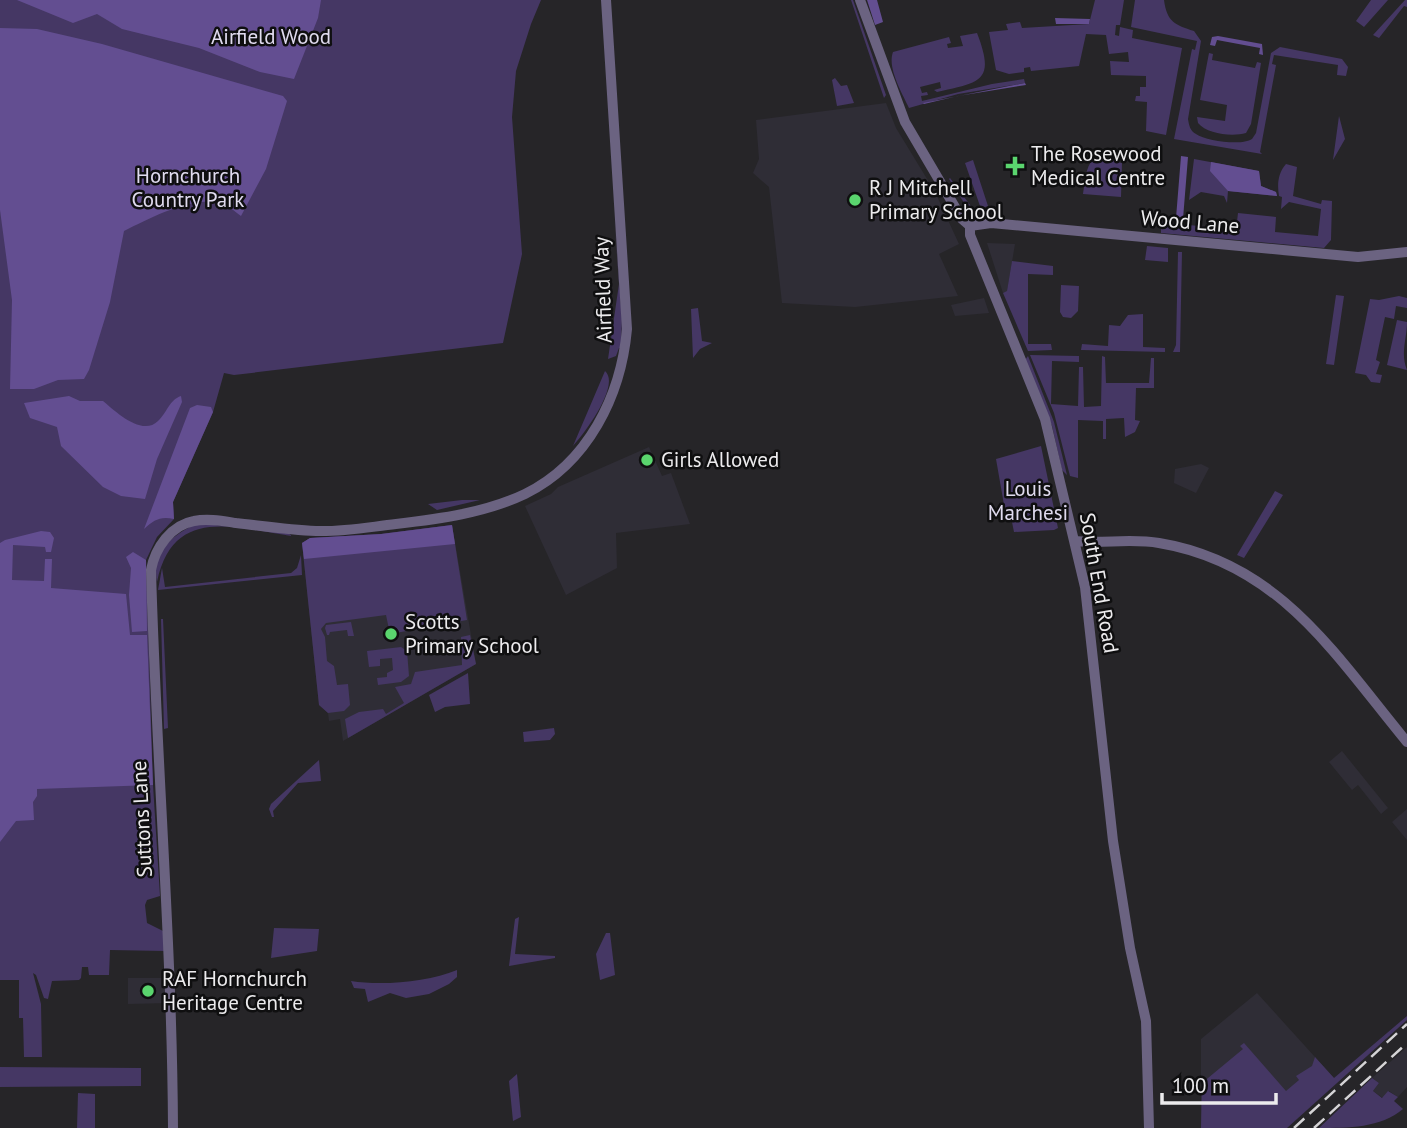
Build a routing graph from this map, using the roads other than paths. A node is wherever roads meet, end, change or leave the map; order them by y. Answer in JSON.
{"nodes":[{"id":1,"x":606,"y":0,"type":"edge"},
{"id":2,"x":860,"y":0,"type":"edge"},
{"id":3,"x":970,"y":226,"type":"junction"},
{"id":4,"x":1407,"y":252,"type":"edge"},
{"id":5,"x":188,"y":522,"type":"joint"},
{"id":6,"x":1074,"y":541,"type":"junction"},
{"id":7,"x":1407,"y":742,"type":"edge"},
{"id":8,"x":173,"y":1128,"type":"edge"},
{"id":9,"x":1149,"y":1128,"type":"edge"}],
"edges":[{"from":1,"to":5,"type":"street","name":"Airfield Way"},
{"from":2,"to":3,"type":"street","name":"South End Road"},
{"from":3,"to":4,"type":"street","name":"Wood Lane"},
{"from":3,"to":6,"type":"street","name":"South End Road"},
{"from":5,"to":8,"type":"street","name":"Suttons Lane"},
{"from":6,"to":7,"type":"street"},
{"from":6,"to":9,"type":"street","name":"South End Road"}]}
